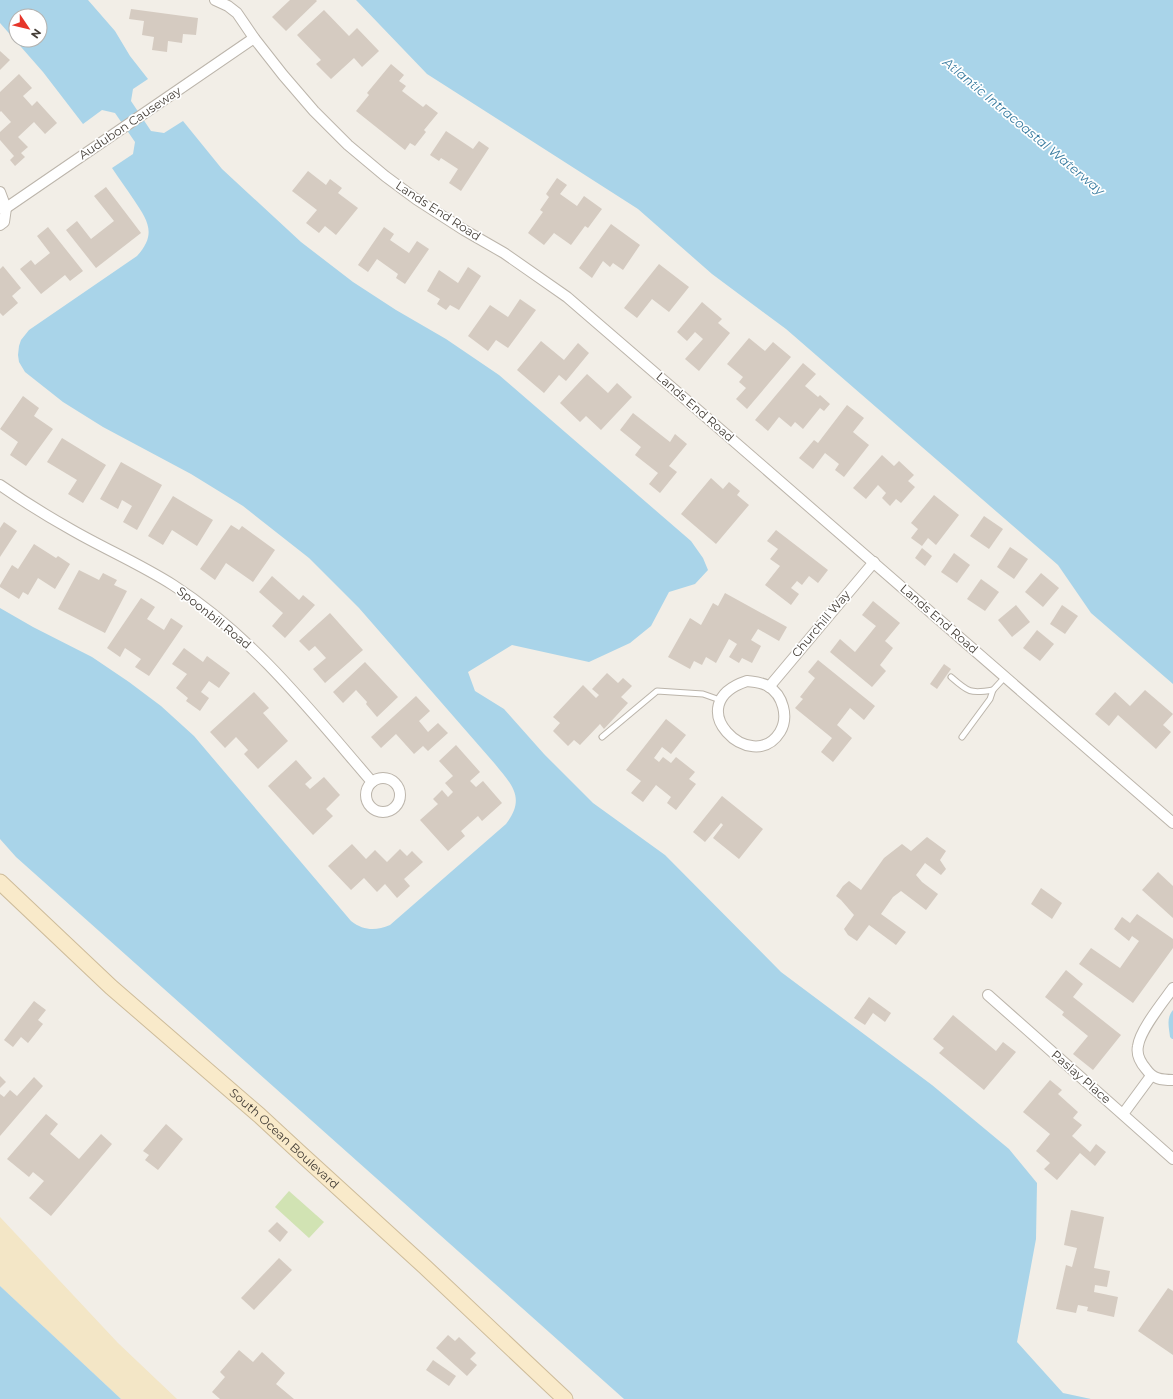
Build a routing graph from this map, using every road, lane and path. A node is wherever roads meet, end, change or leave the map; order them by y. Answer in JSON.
{"nodes":[{"id":1,"x":215,"y":0,"type":"edge"},
{"id":2,"x":254,"y":38,"type":"junction"},
{"id":3,"x":0,"y":192,"type":"edge"},
{"id":4,"x":3,"y":208,"type":"edge"},
{"id":5,"x":0,"y":225,"type":"edge"},
{"id":6,"x":0,"y":485,"type":"edge"},
{"id":7,"x":874,"y":562,"type":"junction"},
{"id":8,"x":1005,"y":676,"type":"junction"},
{"id":9,"x":951,"y":677,"type":"dead end"},
{"id":10,"x":769,"y":687,"type":"junction"},
{"id":11,"x":993,"y":690,"type":"junction"},
{"id":12,"x":720,"y":700,"type":"junction"},
{"id":13,"x":602,"y":737,"type":"dead end"},
{"id":14,"x":962,"y":737,"type":"dead end"},
{"id":15,"x":372,"y":782,"type":"dead end"},
{"id":16,"x":1173,"y":822,"type":"edge"},
{"id":17,"x":0,"y":882,"type":"edge"},
{"id":18,"x":1173,"y":988,"type":"edge"},
{"id":19,"x":988,"y":995,"type":"dead end"},
{"id":20,"x":1151,"y":1076,"type":"junction"},
{"id":21,"x":1173,"y":1080,"type":"edge"},
{"id":22,"x":1123,"y":1114,"type":"junction"},
{"id":23,"x":1173,"y":1159,"type":"edge"},
{"id":24,"x":566,"y":1399,"type":"edge"}],
"edges":[{"from":1,"to":2,"type":"street","name":"Lands End Road"},
{"from":2,"to":4,"type":"street","name":"Audubon Causeway"},
{"from":2,"to":7,"type":"street","name":"Lands End Road"},
{"from":3,"to":4,"type":"street"},
{"from":4,"to":5,"type":"street"},
{"from":6,"to":15,"type":"street","name":"Spoonbill Road"},
{"from":7,"to":8,"type":"street","name":"Lands End Road"},
{"from":7,"to":10,"type":"street","name":"Churchill Way"},
{"from":8,"to":11,"type":"lane"},
{"from":8,"to":16,"type":"street","name":"Lands End Road"},
{"from":9,"to":11,"type":"lane"},
{"from":10,"to":12,"type":"street"},
{"from":10,"to":12,"type":"street"},
{"from":11,"to":14,"type":"lane"},
{"from":12,"to":13,"type":"lane"},
{"from":17,"to":24,"type":"main road","name":"South Ocean Boulevard"},
{"from":18,"to":20,"type":"street"},
{"from":19,"to":22,"type":"street","name":"Paslay Place"},
{"from":20,"to":21,"type":"street"},
{"from":20,"to":22,"type":"street"},
{"from":22,"to":23,"type":"street","name":"Paslay Place"}]}
